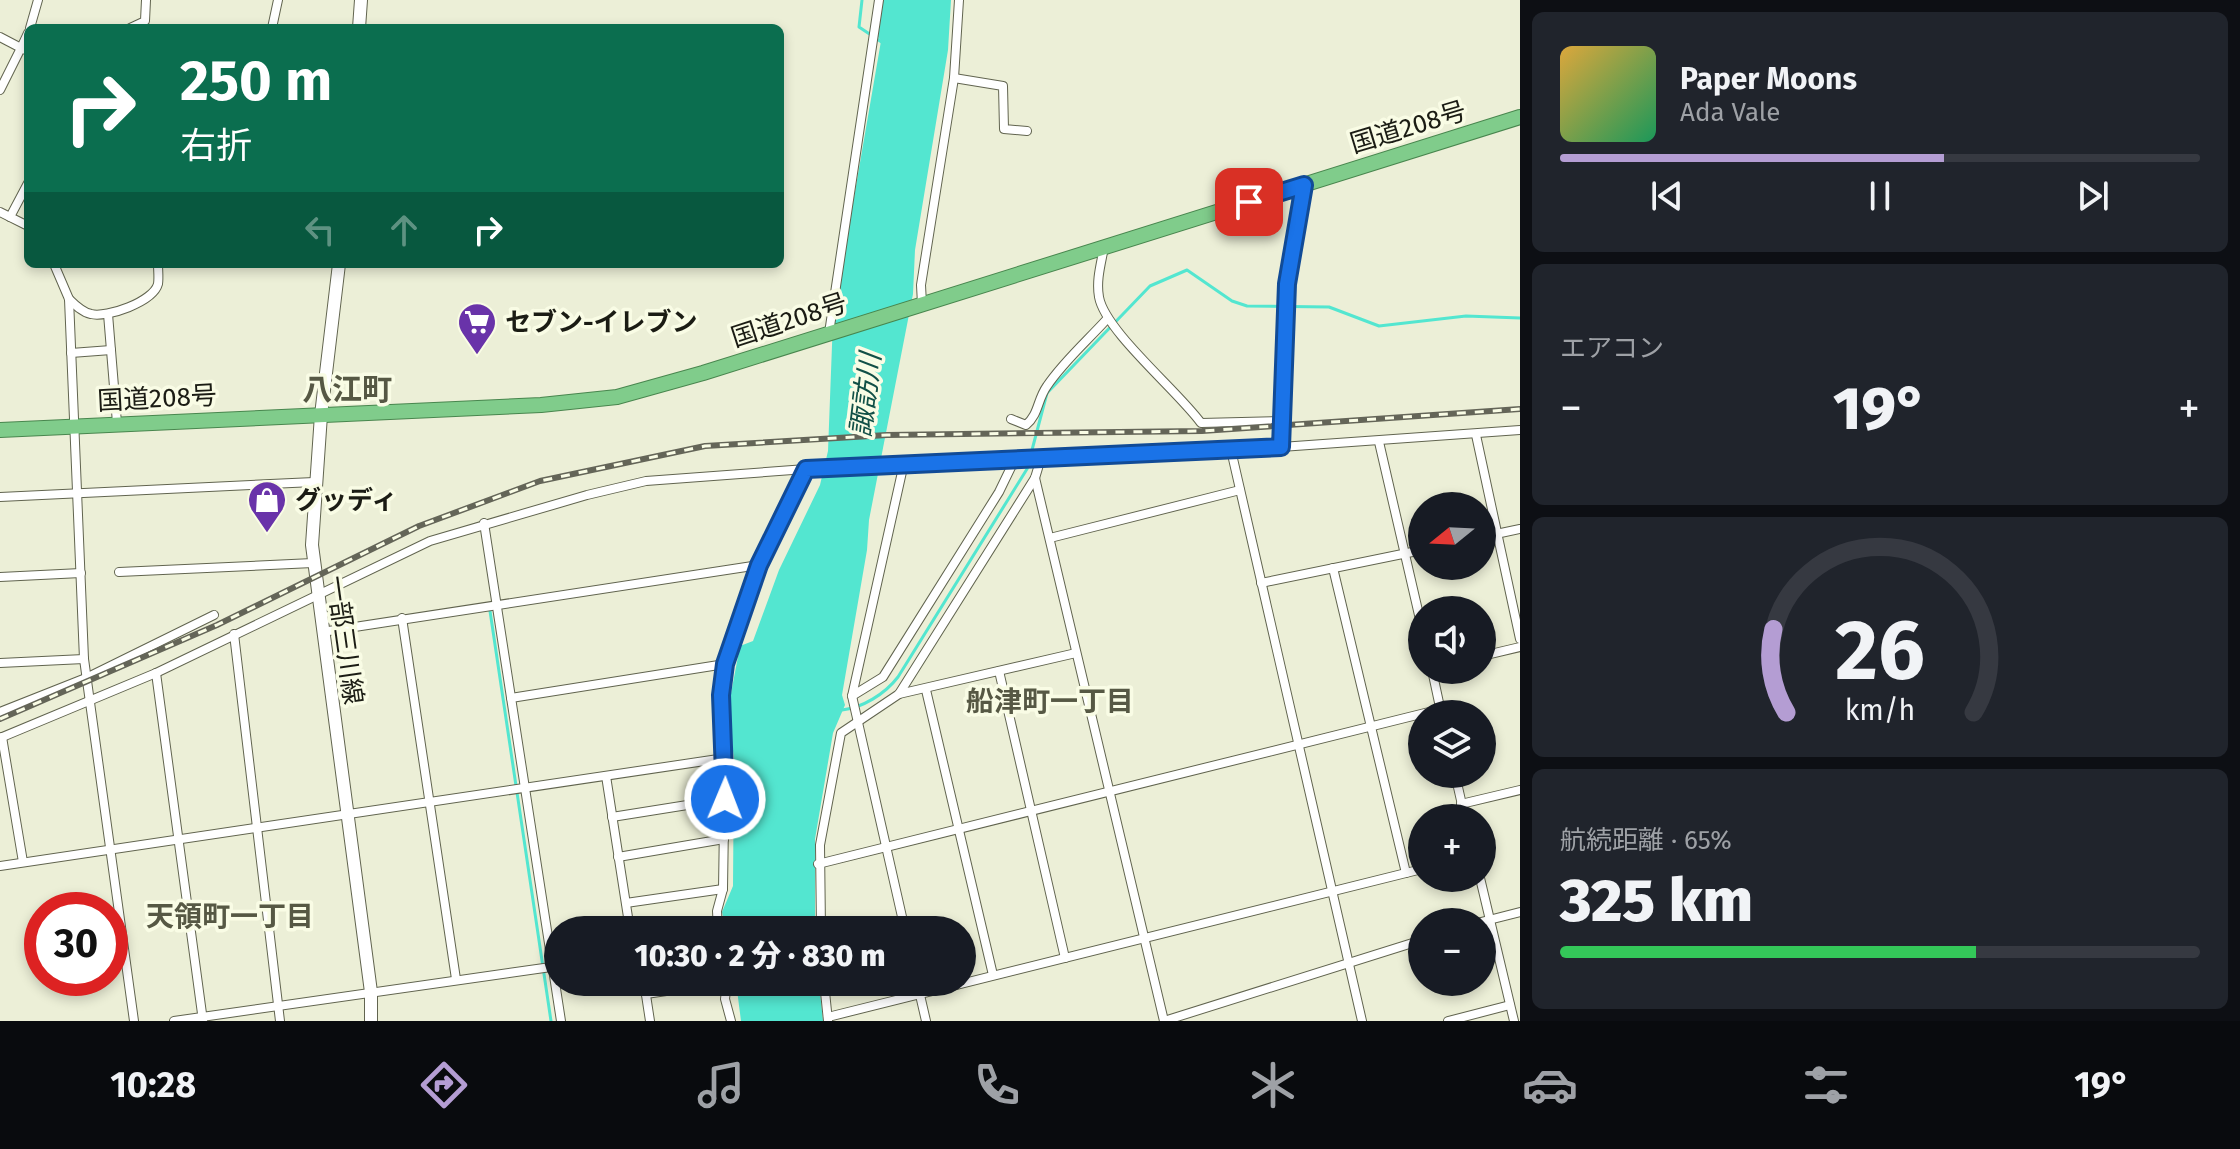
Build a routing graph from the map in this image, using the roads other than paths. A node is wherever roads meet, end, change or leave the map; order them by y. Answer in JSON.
{"nodes":[{"id":1,"x":38,"y":0,"type":"edge"},
{"id":2,"x":146,"y":0,"type":"edge"},
{"id":3,"x":278,"y":0,"type":"edge"},
{"id":4,"x":361,"y":0,"type":"edge"},
{"id":5,"x":879,"y":0,"type":"edge"},
{"id":6,"x":959,"y":0,"type":"edge"},
{"id":7,"x":31,"y":24,"type":"edge"},
{"id":8,"x":139,"y":24,"type":"edge"},
{"id":9,"x":273,"y":24,"type":"edge"},
{"id":10,"x":359,"y":24,"type":"edge"},
{"id":11,"x":0,"y":37,"type":"edge"},
{"id":12,"x":24,"y":49,"type":"edge"},
{"id":13,"x":24,"y":52,"type":"edge"},
{"id":14,"x":954,"y":78,"type":"junction"},
{"id":15,"x":0,"y":90,"type":"edge"},
{"id":16,"x":1520,"y":117,"type":"edge"},
{"id":17,"x":1027,"y":131,"type":"dead end"},
{"id":18,"x":1304,"y":185,"type":"junction"},
{"id":19,"x":24,"y":191,"type":"edge"},
{"id":20,"x":0,"y":212,"type":"edge"},
{"id":21,"x":10,"y":217,"type":"junction"},
{"id":22,"x":24,"y":224,"type":"edge"},
{"id":23,"x":1104,"y":247,"type":"junction"},
{"id":24,"x":56,"y":268,"type":"edge"},
{"id":25,"x":158,"y":268,"type":"edge"},
{"id":26,"x":339,"y":268,"type":"edge"},
{"id":27,"x":69,"y":299,"type":"junction"},
{"id":28,"x":916,"y":306,"type":"junction"},
{"id":29,"x":108,"y":314,"type":"junction"},
{"id":30,"x":1107,"y":319,"type":"junction"},
{"id":31,"x":832,"y":332,"type":"junction"},
{"id":32,"x":111,"y":350,"type":"junction"},
{"id":33,"x":71,"y":353,"type":"junction"},
{"id":34,"x":321,"y":415,"type":"junction"},
{"id":35,"x":1011,"y":419,"type":"dead end"},
{"id":36,"x":1283,"y":421,"type":"junction"},
{"id":37,"x":117,"y":423,"type":"junction"},
{"id":38,"x":76,"y":425,"type":"junction"},
{"id":39,"x":0,"y":430,"type":"edge"},
{"id":40,"x":1520,"y":430,"type":"edge"},
{"id":41,"x":1476,"y":435,"type":"junction"},
{"id":42,"x":1379,"y":442,"type":"junction"},
{"id":43,"x":1281,"y":447,"type":"junction"},
{"id":44,"x":1231,"y":450,"type":"junction"},
{"id":45,"x":1041,"y":458,"type":"junction"},
{"id":46,"x":1015,"y":459,"type":"junction"},
{"id":47,"x":904,"y":463,"type":"junction"},
{"id":48,"x":806,"y":469,"type":"junction"},
{"id":49,"x":1035,"y":478,"type":"junction"},
{"id":50,"x":314,"y":482,"type":"junction"},
{"id":51,"x":1240,"y":490,"type":"junction"},
{"id":52,"x":77,"y":492,"type":"junction"},
{"id":53,"x":1488,"y":492,"type":"edge"},
{"id":54,"x":0,"y":497,"type":"edge"},
{"id":55,"x":484,"y":523,"type":"junction"},
{"id":56,"x":1520,"y":529,"type":"edge"},
{"id":57,"x":1496,"y":534,"type":"joint"},
{"id":58,"x":1050,"y":538,"type":"junction"},
{"id":59,"x":1408,"y":552,"type":"edge"},
{"id":60,"x":1405,"y":553,"type":"junction"},
{"id":61,"x":313,"y":563,"type":"junction"},
{"id":62,"x":759,"y":565,"type":"junction"},
{"id":63,"x":1333,"y":568,"type":"junction"},
{"id":64,"x":119,"y":572,"type":"dead end"},
{"id":65,"x":81,"y":573,"type":"junction"},
{"id":66,"x":0,"y":577,"type":"edge"},
{"id":67,"x":1261,"y":583,"type":"junction"},
{"id":68,"x":317,"y":593,"type":"junction"},
{"id":69,"x":1415,"y":596,"type":"edge"},
{"id":70,"x":497,"y":604,"type":"junction"},
{"id":71,"x":214,"y":615,"type":"dead end"},
{"id":72,"x":402,"y":618,"type":"junction"},
{"id":73,"x":322,"y":632,"type":"junction"},
{"id":74,"x":234,"y":634,"type":"junction"},
{"id":75,"x":1520,"y":639,"type":"edge"},
{"id":76,"x":1520,"y":647,"type":"edge"},
{"id":77,"x":1076,"y":653,"type":"junction"},
{"id":78,"x":1496,"y":653,"type":"edge"},
{"id":79,"x":84,"y":659,"type":"junction"},
{"id":80,"x":0,"y":663,"type":"edge"},
{"id":81,"x":725,"y":664,"type":"junction"},
{"id":82,"x":999,"y":671,"type":"junction"},
{"id":83,"x":156,"y":673,"type":"junction"},
{"id":84,"x":86,"y":678,"type":"junction"},
{"id":85,"x":926,"y":690,"type":"junction"},
{"id":86,"x":899,"y":694,"type":"junction"},
{"id":87,"x":852,"y":696,"type":"junction"},
{"id":88,"x":511,"y":698,"type":"junction"},
{"id":89,"x":89,"y":703,"type":"junction"},
{"id":90,"x":0,"y":712,"type":"edge"},
{"id":91,"x":1408,"y":718,"type":"edge"},
{"id":92,"x":857,"y":722,"type":"junction"},
{"id":93,"x":1371,"y":725,"type":"junction"},
{"id":94,"x":1,"y":737,"type":"edge"},
{"id":95,"x":1298,"y":743,"type":"junction"},
{"id":96,"x":725,"y":758,"type":"junction"},
{"id":97,"x":606,"y":776,"type":"junction"},
{"id":98,"x":524,"y":788,"type":"junction"},
{"id":99,"x":1458,"y":788,"type":"edge"},
{"id":100,"x":1520,"y":790,"type":"edge"},
{"id":101,"x":1107,"y":791,"type":"junction"},
{"id":102,"x":725,"y":799,"type":"junction"},
{"id":103,"x":430,"y":802,"type":"junction"},
{"id":104,"x":1461,"y":804,"type":"joint"},
{"id":105,"x":1031,"y":809,"type":"junction"},
{"id":106,"x":346,"y":813,"type":"junction"},
{"id":107,"x":612,"y":817,"type":"junction"},
{"id":108,"x":258,"y":828,"type":"junction"},
{"id":109,"x":958,"y":828,"type":"junction"},
{"id":110,"x":181,"y":839,"type":"junction"},
{"id":111,"x":724,"y":839,"type":"junction"},
{"id":112,"x":887,"y":847,"type":"junction"},
{"id":113,"x":110,"y":850,"type":"junction"},
{"id":114,"x":618,"y":857,"type":"junction"},
{"id":115,"x":23,"y":862,"type":"junction"},
{"id":116,"x":818,"y":864,"type":"junction"},
{"id":117,"x":0,"y":866,"type":"edge"},
{"id":118,"x":1406,"y":873,"type":"joint"},
{"id":119,"x":723,"y":889,"type":"junction"},
{"id":120,"x":1333,"y":891,"type":"junction"},
{"id":121,"x":626,"y":903,"type":"junction"},
{"id":122,"x":1520,"y":912,"type":"edge"},
{"id":123,"x":546,"y":916,"type":"edge"},
{"id":124,"x":628,"y":916,"type":"edge"},
{"id":125,"x":717,"y":916,"type":"edge"},
{"id":126,"x":820,"y":916,"type":"edge"},
{"id":127,"x":902,"y":916,"type":"edge"},
{"id":128,"x":1496,"y":918,"type":"edge"},
{"id":129,"x":1143,"y":939,"type":"junction"},
{"id":130,"x":1408,"y":944,"type":"edge"},
{"id":131,"x":1065,"y":958,"type":"junction"},
{"id":132,"x":1496,"y":958,"type":"edge"},
{"id":133,"x":1348,"y":963,"type":"junction"},
{"id":134,"x":544,"y":967,"type":"edge"},
{"id":135,"x":993,"y":975,"type":"junction"},
{"id":136,"x":456,"y":979,"type":"junction"},
{"id":137,"x":976,"y":979,"type":"edge"},
{"id":138,"x":371,"y":992,"type":"junction"},
{"id":139,"x":558,"y":996,"type":"edge"},
{"id":140,"x":646,"y":996,"type":"edge"},
{"id":141,"x":725,"y":996,"type":"edge"},
{"id":142,"x":826,"y":996,"type":"edge"},
{"id":143,"x":908,"y":996,"type":"edge"},
{"id":144,"x":920,"y":996,"type":"edge"},
{"id":145,"x":1510,"y":1005,"type":"junction"},
{"id":146,"x":278,"y":1006,"type":"junction"},
{"id":147,"x":203,"y":1019,"type":"edge"},
{"id":148,"x":828,"y":1019,"type":"edge"},
{"id":149,"x":134,"y":1021,"type":"edge"},
{"id":150,"x":174,"y":1021,"type":"edge"},
{"id":151,"x":280,"y":1021,"type":"edge"},
{"id":152,"x":371,"y":1021,"type":"edge"},
{"id":153,"x":561,"y":1021,"type":"edge"},
{"id":154,"x":650,"y":1021,"type":"edge"},
{"id":155,"x":731,"y":1021,"type":"edge"},
{"id":156,"x":926,"y":1021,"type":"edge"},
{"id":157,"x":1164,"y":1021,"type":"edge"},
{"id":158,"x":1362,"y":1021,"type":"edge"},
{"id":159,"x":1448,"y":1021,"type":"edge"},
{"id":160,"x":1514,"y":1021,"type":"edge"}],
"edges":[{"from":1,"to":7,"type":"street"},
{"from":2,"to":8,"type":"street"},
{"from":3,"to":9,"type":"street"},
{"from":4,"to":10,"type":"main road"},
{"from":5,"to":31,"type":"street"},
{"from":6,"to":14,"type":"street"},
{"from":11,"to":12,"type":"street"},
{"from":13,"to":15,"type":"street"},
{"from":14,"to":17,"type":"street"},
{"from":14,"to":28,"type":"street"},
{"from":16,"to":18,"type":"highway","name":"国道208号"},
{"from":18,"to":23,"type":"highway","name":"国道208号"},
{"from":18,"to":36,"type":"street"},
{"from":19,"to":21,"type":"street"},
{"from":20,"to":21,"type":"street"},
{"from":21,"to":22,"type":"street"},
{"from":23,"to":28,"type":"highway","name":"国道208号"},
{"from":23,"to":30,"type":"street"},
{"from":24,"to":27,"type":"street"},
{"from":25,"to":29,"type":"street"},
{"from":26,"to":34,"type":"main road","name":"一部三川線"},
{"from":27,"to":29,"type":"street"},
{"from":27,"to":33,"type":"street"},
{"from":28,"to":31,"type":"highway","name":"国道208号"},
{"from":29,"to":32,"type":"street"},
{"from":30,"to":35,"type":"street"},
{"from":30,"to":36,"type":"street"},
{"from":31,"to":34,"type":"highway","name":"国道208号"},
{"from":32,"to":33,"type":"street"},
{"from":32,"to":37,"type":"street"},
{"from":33,"to":38,"type":"street"},
{"from":34,"to":37,"type":"highway","name":"国道208号"},
{"from":34,"to":50,"type":"main road","name":"一部三川線"},
{"from":36,"to":43,"type":"street"},
{"from":37,"to":38,"type":"highway","name":"国道208号"},
{"from":38,"to":39,"type":"highway","name":"国道208号"},
{"from":38,"to":52,"type":"street"},
{"from":40,"to":41,"type":"street"},
{"from":41,"to":42,"type":"street"},
{"from":41,"to":53,"type":"street"},
{"from":42,"to":43,"type":"street"},
{"from":42,"to":60,"type":"street"},
{"from":43,"to":44,"type":"street"},
{"from":44,"to":45,"type":"street"},
{"from":44,"to":51,"type":"street"},
{"from":45,"to":46,"type":"street"},
{"from":45,"to":49,"type":"street"},
{"from":46,"to":47,"type":"street"},
{"from":46,"to":87,"type":"street"},
{"from":47,"to":48,"type":"street"},
{"from":47,"to":87,"type":"street"},
{"from":48,"to":55,"type":"street"},
{"from":48,"to":62,"type":"street"},
{"from":49,"to":58,"type":"street"},
{"from":49,"to":86,"type":"street"},
{"from":50,"to":52,"type":"street"},
{"from":50,"to":61,"type":"main road","name":"一部三川線"},
{"from":51,"to":58,"type":"street"},
{"from":51,"to":67,"type":"street"},
{"from":52,"to":54,"type":"street"},
{"from":52,"to":65,"type":"street"},
{"from":55,"to":68,"type":"street"},
{"from":55,"to":70,"type":"street"},
{"from":56,"to":57,"type":"street"},
{"from":57,"to":75,"type":"street"},
{"from":58,"to":77,"type":"street"},
{"from":59,"to":60,"type":"street"},
{"from":60,"to":63,"type":"street"},
{"from":60,"to":69,"type":"street"},
{"from":61,"to":64,"type":"street"},
{"from":61,"to":68,"type":"main road","name":"一部三川線"},
{"from":62,"to":70,"type":"street"},
{"from":62,"to":81,"type":"street"},
{"from":63,"to":67,"type":"street"},
{"from":63,"to":93,"type":"street"},
{"from":65,"to":66,"type":"street"},
{"from":65,"to":79,"type":"street"},
{"from":67,"to":95,"type":"street"},
{"from":68,"to":73,"type":"main road","name":"一部三川線"},
{"from":68,"to":74,"type":"street"},
{"from":70,"to":72,"type":"street"},
{"from":70,"to":88,"type":"street"},
{"from":71,"to":84,"type":"street"},
{"from":72,"to":73,"type":"street"},
{"from":72,"to":103,"type":"street"},
{"from":73,"to":106,"type":"main road","name":"一部三川線"},
{"from":74,"to":83,"type":"street"},
{"from":74,"to":108,"type":"street"},
{"from":76,"to":78,"type":"street"},
{"from":77,"to":82,"type":"street"},
{"from":77,"to":101,"type":"street"},
{"from":79,"to":80,"type":"street"},
{"from":79,"to":84,"type":"street"},
{"from":81,"to":88,"type":"street"},
{"from":81,"to":96,"type":"street"},
{"from":82,"to":85,"type":"street"},
{"from":82,"to":105,"type":"street"},
{"from":83,"to":89,"type":"street"},
{"from":83,"to":110,"type":"street"},
{"from":84,"to":89,"type":"street"},
{"from":84,"to":90,"type":"street"},
{"from":85,"to":86,"type":"street"},
{"from":85,"to":109,"type":"street"},
{"from":86,"to":92,"type":"street"},
{"from":87,"to":92,"type":"street"},
{"from":88,"to":98,"type":"street"},
{"from":89,"to":94,"type":"street"},
{"from":89,"to":113,"type":"street"},
{"from":91,"to":93,"type":"street"},
{"from":92,"to":112,"type":"street"},
{"from":92,"to":116,"type":"street"},
{"from":93,"to":95,"type":"street"},
{"from":93,"to":118,"type":"street"},
{"from":94,"to":115,"type":"street"},
{"from":95,"to":101,"type":"street"},
{"from":95,"to":120,"type":"street"},
{"from":96,"to":97,"type":"street"},
{"from":96,"to":102,"type":"street"},
{"from":97,"to":98,"type":"street"},
{"from":97,"to":107,"type":"street"},
{"from":98,"to":103,"type":"street"},
{"from":98,"to":123,"type":"street"},
{"from":99,"to":104,"type":"street"},
{"from":100,"to":104,"type":"street"},
{"from":101,"to":105,"type":"street"},
{"from":101,"to":129,"type":"street"},
{"from":102,"to":107,"type":"street"},
{"from":102,"to":111,"type":"street"},
{"from":103,"to":106,"type":"street"},
{"from":103,"to":136,"type":"street"},
{"from":105,"to":109,"type":"street"},
{"from":105,"to":131,"type":"street"},
{"from":106,"to":108,"type":"street"},
{"from":106,"to":138,"type":"main road","name":"一部三川線"},
{"from":107,"to":114,"type":"street"},
{"from":108,"to":110,"type":"street"},
{"from":108,"to":146,"type":"street"},
{"from":109,"to":112,"type":"street"},
{"from":109,"to":135,"type":"street"},
{"from":110,"to":113,"type":"street"},
{"from":110,"to":147,"type":"street"},
{"from":111,"to":114,"type":"street"},
{"from":111,"to":119,"type":"street"},
{"from":112,"to":116,"type":"street"},
{"from":112,"to":127,"type":"street"},
{"from":113,"to":115,"type":"street"},
{"from":113,"to":149,"type":"street"},
{"from":114,"to":121,"type":"street"},
{"from":115,"to":117,"type":"street"},
{"from":116,"to":126,"type":"street"},
{"from":118,"to":120,"type":"street"},
{"from":119,"to":121,"type":"street"},
{"from":119,"to":125,"type":"street"},
{"from":120,"to":129,"type":"street"},
{"from":120,"to":133,"type":"street"},
{"from":121,"to":124,"type":"street"},
{"from":122,"to":128,"type":"street"},
{"from":129,"to":131,"type":"street"},
{"from":129,"to":157,"type":"street"},
{"from":130,"to":133,"type":"street"},
{"from":131,"to":135,"type":"street"},
{"from":132,"to":145,"type":"street"},
{"from":133,"to":157,"type":"street"},
{"from":133,"to":158,"type":"street"},
{"from":134,"to":136,"type":"street"},
{"from":135,"to":137,"type":"street"},
{"from":136,"to":138,"type":"street"},
{"from":138,"to":146,"type":"street"},
{"from":138,"to":152,"type":"main road","name":"一部三川線"},
{"from":139,"to":153,"type":"street"},
{"from":140,"to":154,"type":"street"},
{"from":141,"to":155,"type":"street"},
{"from":142,"to":148,"type":"street"},
{"from":143,"to":148,"type":"street"},
{"from":144,"to":156,"type":"street"},
{"from":145,"to":159,"type":"street"},
{"from":145,"to":160,"type":"street"},
{"from":146,"to":147,"type":"street"},
{"from":146,"to":151,"type":"street"},
{"from":147,"to":150,"type":"street"}]}
